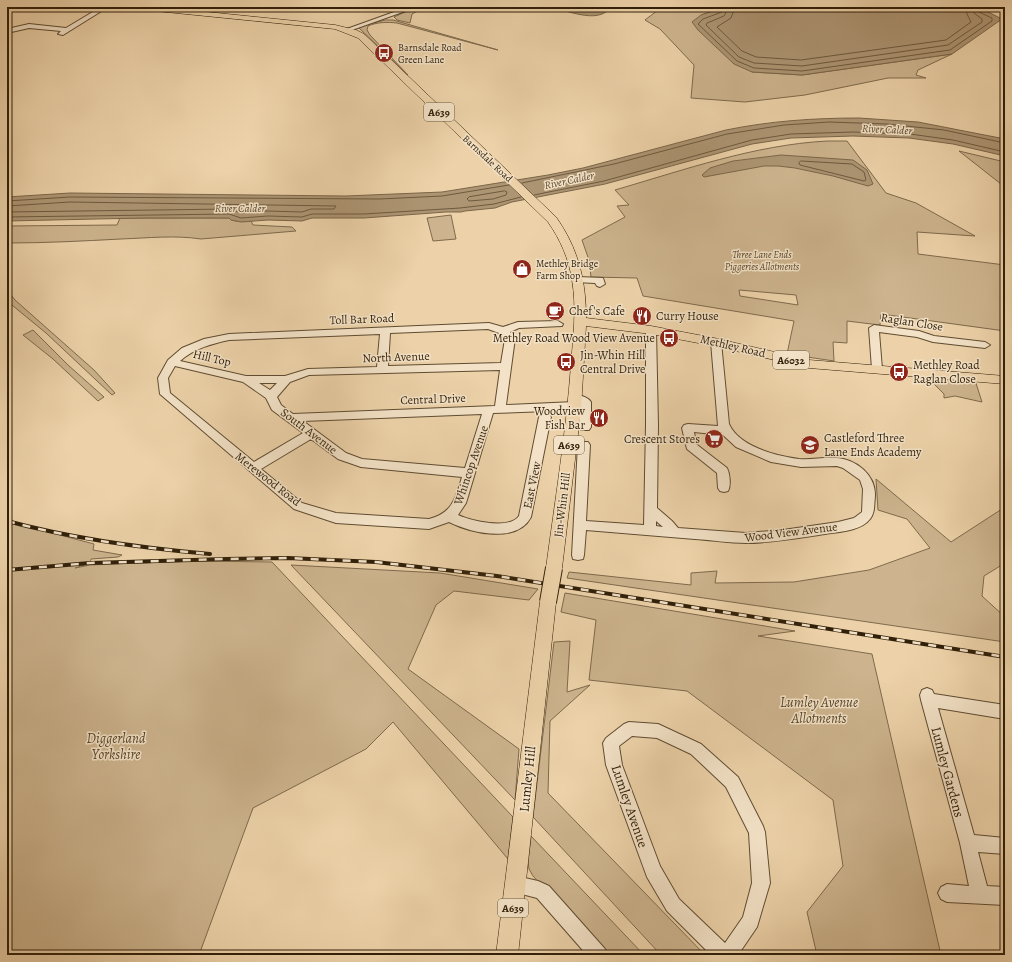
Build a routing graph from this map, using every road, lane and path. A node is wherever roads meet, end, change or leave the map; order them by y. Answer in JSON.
{"nodes":[{"id":1,"x":105,"y":7,"type":"edge"},
{"id":2,"x":136,"y":7,"type":"edge"},
{"id":3,"x":414,"y":7,"type":"edge"},
{"id":4,"x":67,"y":30,"type":"junction"},
{"id":5,"x":347,"y":30,"type":"junction"},
{"id":6,"x":8,"y":31,"type":"dead end"},
{"id":7,"x":59,"y":36,"type":"dead end"},
{"id":8,"x":537,"y":204,"type":"joint"},
{"id":9,"x":578,"y":280,"type":"junction"},
{"id":10,"x":600,"y":284,"type":"dead end"},
{"id":11,"x":580,"y":321,"type":"junction"},
{"id":12,"x":558,"y":324,"type":"dead end"},
{"id":13,"x":651,"y":330,"type":"junction"},
{"id":14,"x":385,"y":331,"type":"junction"},
{"id":15,"x":504,"y":331,"type":"junction"},
{"id":16,"x":716,"y":342,"type":"junction"},
{"id":17,"x":984,"y":345,"type":"dead end"},
{"id":18,"x":172,"y":362,"type":"junction"},
{"id":19,"x":507,"y":366,"type":"junction"},
{"id":20,"x":877,"y":369,"type":"junction"},
{"id":21,"x":382,"y":370,"type":"junction"},
{"id":22,"x":246,"y":379,"type":"junction"},
{"id":23,"x":286,"y":380,"type":"junction"},
{"id":24,"x":1005,"y":380,"type":"edge"},
{"id":25,"x":271,"y":396,"type":"junction"},
{"id":26,"x":575,"y":402,"type":"junction"},
{"id":27,"x":495,"y":409,"type":"junction"},
{"id":28,"x":546,"y":417,"type":"dead end"},
{"id":29,"x":292,"y":418,"type":"junction"},
{"id":30,"x":585,"y":427,"type":"dead end"},
{"id":31,"x":726,"y":431,"type":"junction"},
{"id":32,"x":312,"y":433,"type":"junction"},
{"id":33,"x":584,"y":445,"type":"dead end"},
{"id":34,"x":253,"y":468,"type":"junction"},
{"id":35,"x":469,"y":473,"type":"junction"},
{"id":36,"x":724,"y":488,"type":"dead end"},
{"id":37,"x":651,"y":510,"type":"junction"},
{"id":38,"x":448,"y":516,"type":"junction"},
{"id":39,"x":579,"y":525,"type":"junction"},
{"id":40,"x":650,"y":530,"type":"junction"},
{"id":41,"x":674,"y":532,"type":"junction"},
{"id":42,"x":578,"y":555,"type":"dead end"},
{"id":43,"x":548,"y":602,"type":"joint"},
{"id":44,"x":1005,"y":712,"type":"edge"},
{"id":45,"x":968,"y":844,"type":"junction"},
{"id":46,"x":1005,"y":846,"type":"edge"},
{"id":47,"x":516,"y":886,"type":"junction"},
{"id":48,"x":947,"y":893,"type":"dead end"},
{"id":49,"x":980,"y":895,"type":"junction"},
{"id":50,"x":1005,"y":896,"type":"edge"},
{"id":51,"x":507,"y":955,"type":"edge"},
{"id":52,"x":599,"y":955,"type":"edge"},
{"id":53,"x":726,"y":955,"type":"edge"}],
"edges":[{"from":1,"to":4,"type":"street"},
{"from":2,"to":5,"type":"main road","name":"Barnsdale Road","number":"A639"},
{"from":3,"to":5,"type":"street"},
{"from":4,"to":6,"type":"street"},
{"from":4,"to":7,"type":"street"},
{"from":5,"to":8,"type":"main road","name":"Barnsdale Road","number":"A639"},
{"from":8,"to":9,"type":"main road","name":"Jin-Whin Hill","number":"A639"},
{"from":9,"to":10,"type":"street"},
{"from":9,"to":11,"type":"main road","name":"Jin-Whin Hill","number":"A639"},
{"from":11,"to":13,"type":"main road","name":"Methley Road","number":"A6032"},
{"from":11,"to":26,"type":"main road","name":"Jin-Whin Hill","number":"A639"},
{"from":12,"to":15,"type":"street"},
{"from":13,"to":16,"type":"main road","name":"Methley Road","number":"A6032"},
{"from":13,"to":37,"type":"street"},
{"from":14,"to":15,"type":"street","name":"Toll Bar Road"},
{"from":14,"to":18,"type":"street","name":"Toll Bar Road"},
{"from":14,"to":21,"type":"street"},
{"from":15,"to":19,"type":"street","name":"Whincop Avenue"},
{"from":16,"to":20,"type":"main road","name":"Methley Road","number":"A6032"},
{"from":16,"to":31,"type":"street"},
{"from":17,"to":20,"type":"street","name":"Raglan Close"},
{"from":18,"to":22,"type":"street","name":"Hill Top"},
{"from":18,"to":34,"type":"street","name":"Merewood Road"},
{"from":19,"to":21,"type":"street","name":"North Avenue"},
{"from":19,"to":27,"type":"street","name":"Whincop Avenue"},
{"from":20,"to":24,"type":"main road","name":"Methley Road","number":"A6032"},
{"from":21,"to":23,"type":"street","name":"North Avenue"},
{"from":22,"to":23,"type":"street","name":"Hill Top"},
{"from":22,"to":25,"type":"street","name":"Hill Top"},
{"from":23,"to":25,"type":"street","name":"South Avenue"},
{"from":25,"to":29,"type":"street","name":"South Avenue"},
{"from":26,"to":27,"type":"street","name":"Central Drive"},
{"from":26,"to":30,"type":"street"},
{"from":26,"to":43,"type":"main road","name":"Jin-Whin Hill","number":"A639","bridge":true},
{"from":27,"to":29,"type":"street","name":"Central Drive"},
{"from":27,"to":35,"type":"street","name":"Whincop Avenue"},
{"from":28,"to":38,"type":"street","name":"East View"},
{"from":29,"to":32,"type":"street","name":"South Avenue"},
{"from":31,"to":36,"type":"street"},
{"from":31,"to":41,"type":"street","name":"Wood View Avenue"},
{"from":32,"to":34,"type":"street"},
{"from":32,"to":35,"type":"street","name":"South Avenue"},
{"from":33,"to":39,"type":"street"},
{"from":34,"to":38,"type":"street","name":"Merewood Road"},
{"from":35,"to":38,"type":"street","name":"Whincop Avenue"},
{"from":37,"to":40,"type":"street"},
{"from":37,"to":41,"type":"street"},
{"from":39,"to":40,"type":"street","name":"Wood View Avenue"},
{"from":39,"to":42,"type":"street"},
{"from":40,"to":41,"type":"street","name":"Wood View Avenue"},
{"from":43,"to":47,"type":"main road","name":"Lumley Hill","number":"A639"},
{"from":44,"to":45,"type":"street","name":"Lumley Gardens"},
{"from":45,"to":46,"type":"street"},
{"from":45,"to":49,"type":"street","name":"Lumley Gardens"},
{"from":47,"to":51,"type":"main road","name":"Lumley Hill","number":"A639"},
{"from":47,"to":52,"type":"street"},
{"from":48,"to":49,"type":"street"},
{"from":49,"to":50,"type":"street"},
{"from":53,"to":53,"type":"street","name":"Lumley Avenue"}]}
